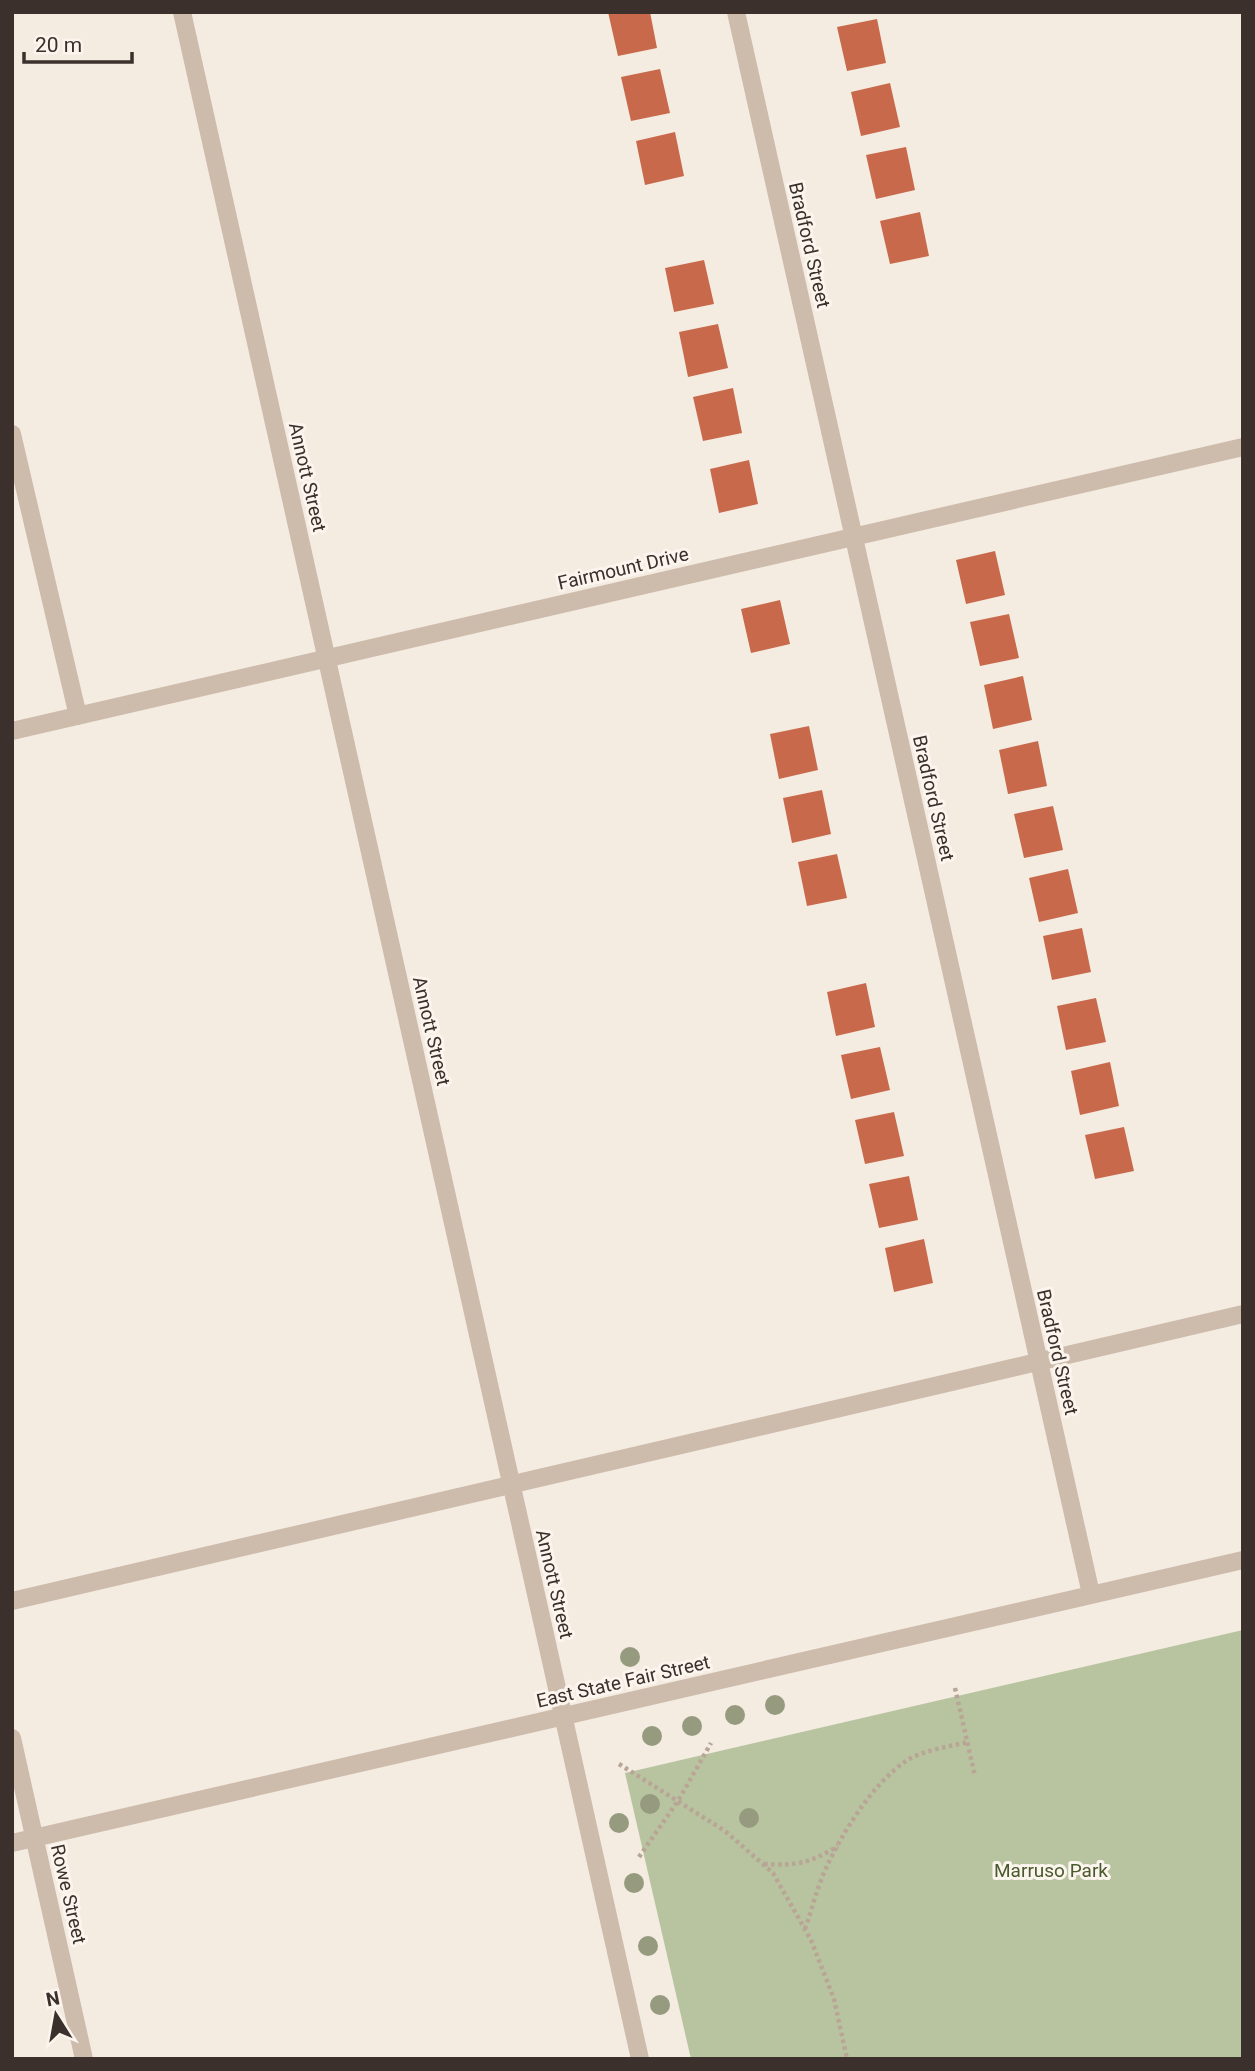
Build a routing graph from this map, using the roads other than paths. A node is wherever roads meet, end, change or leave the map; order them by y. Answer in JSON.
{"nodes":[{"id":1,"x":182,"y":12,"type":"edge"},
{"id":2,"x":736,"y":12,"type":"edge"},
{"id":3,"x":12,"y":434,"type":"edge"},
{"id":4,"x":1243,"y":447,"type":"edge"},
{"id":5,"x":854,"y":537,"type":"junction"},
{"id":6,"x":327,"y":657,"type":"junction"},
{"id":7,"x":78,"y":716,"type":"junction"},
{"id":8,"x":12,"y":731,"type":"edge"},
{"id":9,"x":1243,"y":1314,"type":"edge"},
{"id":10,"x":1039,"y":1362,"type":"junction"},
{"id":11,"x":511,"y":1484,"type":"junction"},
{"id":12,"x":1243,"y":1560,"type":"edge"},
{"id":13,"x":1091,"y":1594,"type":"junction"},
{"id":14,"x":12,"y":1601,"type":"edge"},
{"id":15,"x":563,"y":1717,"type":"junction"},
{"id":16,"x":12,"y":1738,"type":"edge"},
{"id":17,"x":35,"y":1838,"type":"junction"},
{"id":18,"x":12,"y":1843,"type":"edge"},
{"id":19,"x":84,"y":2059,"type":"edge"},
{"id":20,"x":640,"y":2059,"type":"edge"}],
"edges":[{"from":1,"to":6,"type":"street","name":"Annott Street"},
{"from":2,"to":5,"type":"street","name":"Bradford Street"},
{"from":3,"to":7,"type":"street"},
{"from":4,"to":5,"type":"street","name":"Fairmount Drive"},
{"from":5,"to":6,"type":"street","name":"Fairmount Drive"},
{"from":5,"to":10,"type":"street","name":"Bradford Street"},
{"from":6,"to":7,"type":"street","name":"Fairmount Drive"},
{"from":6,"to":11,"type":"street","name":"Annott Street"},
{"from":7,"to":8,"type":"street","name":"Fairmount Drive"},
{"from":9,"to":10,"type":"street"},
{"from":10,"to":11,"type":"street"},
{"from":10,"to":13,"type":"street","name":"Bradford Street"},
{"from":11,"to":14,"type":"street"},
{"from":11,"to":15,"type":"street","name":"Annott Street"},
{"from":12,"to":13,"type":"street","name":"East State Fair Street"},
{"from":13,"to":15,"type":"street","name":"East State Fair Street"},
{"from":15,"to":17,"type":"street","name":"East State Fair Street"},
{"from":15,"to":20,"type":"street","name":"Annott Street"},
{"from":16,"to":17,"type":"street","name":"Rowe Street"},
{"from":17,"to":18,"type":"street","name":"East State Fair Street"},
{"from":17,"to":19,"type":"street","name":"Rowe Street"}]}
